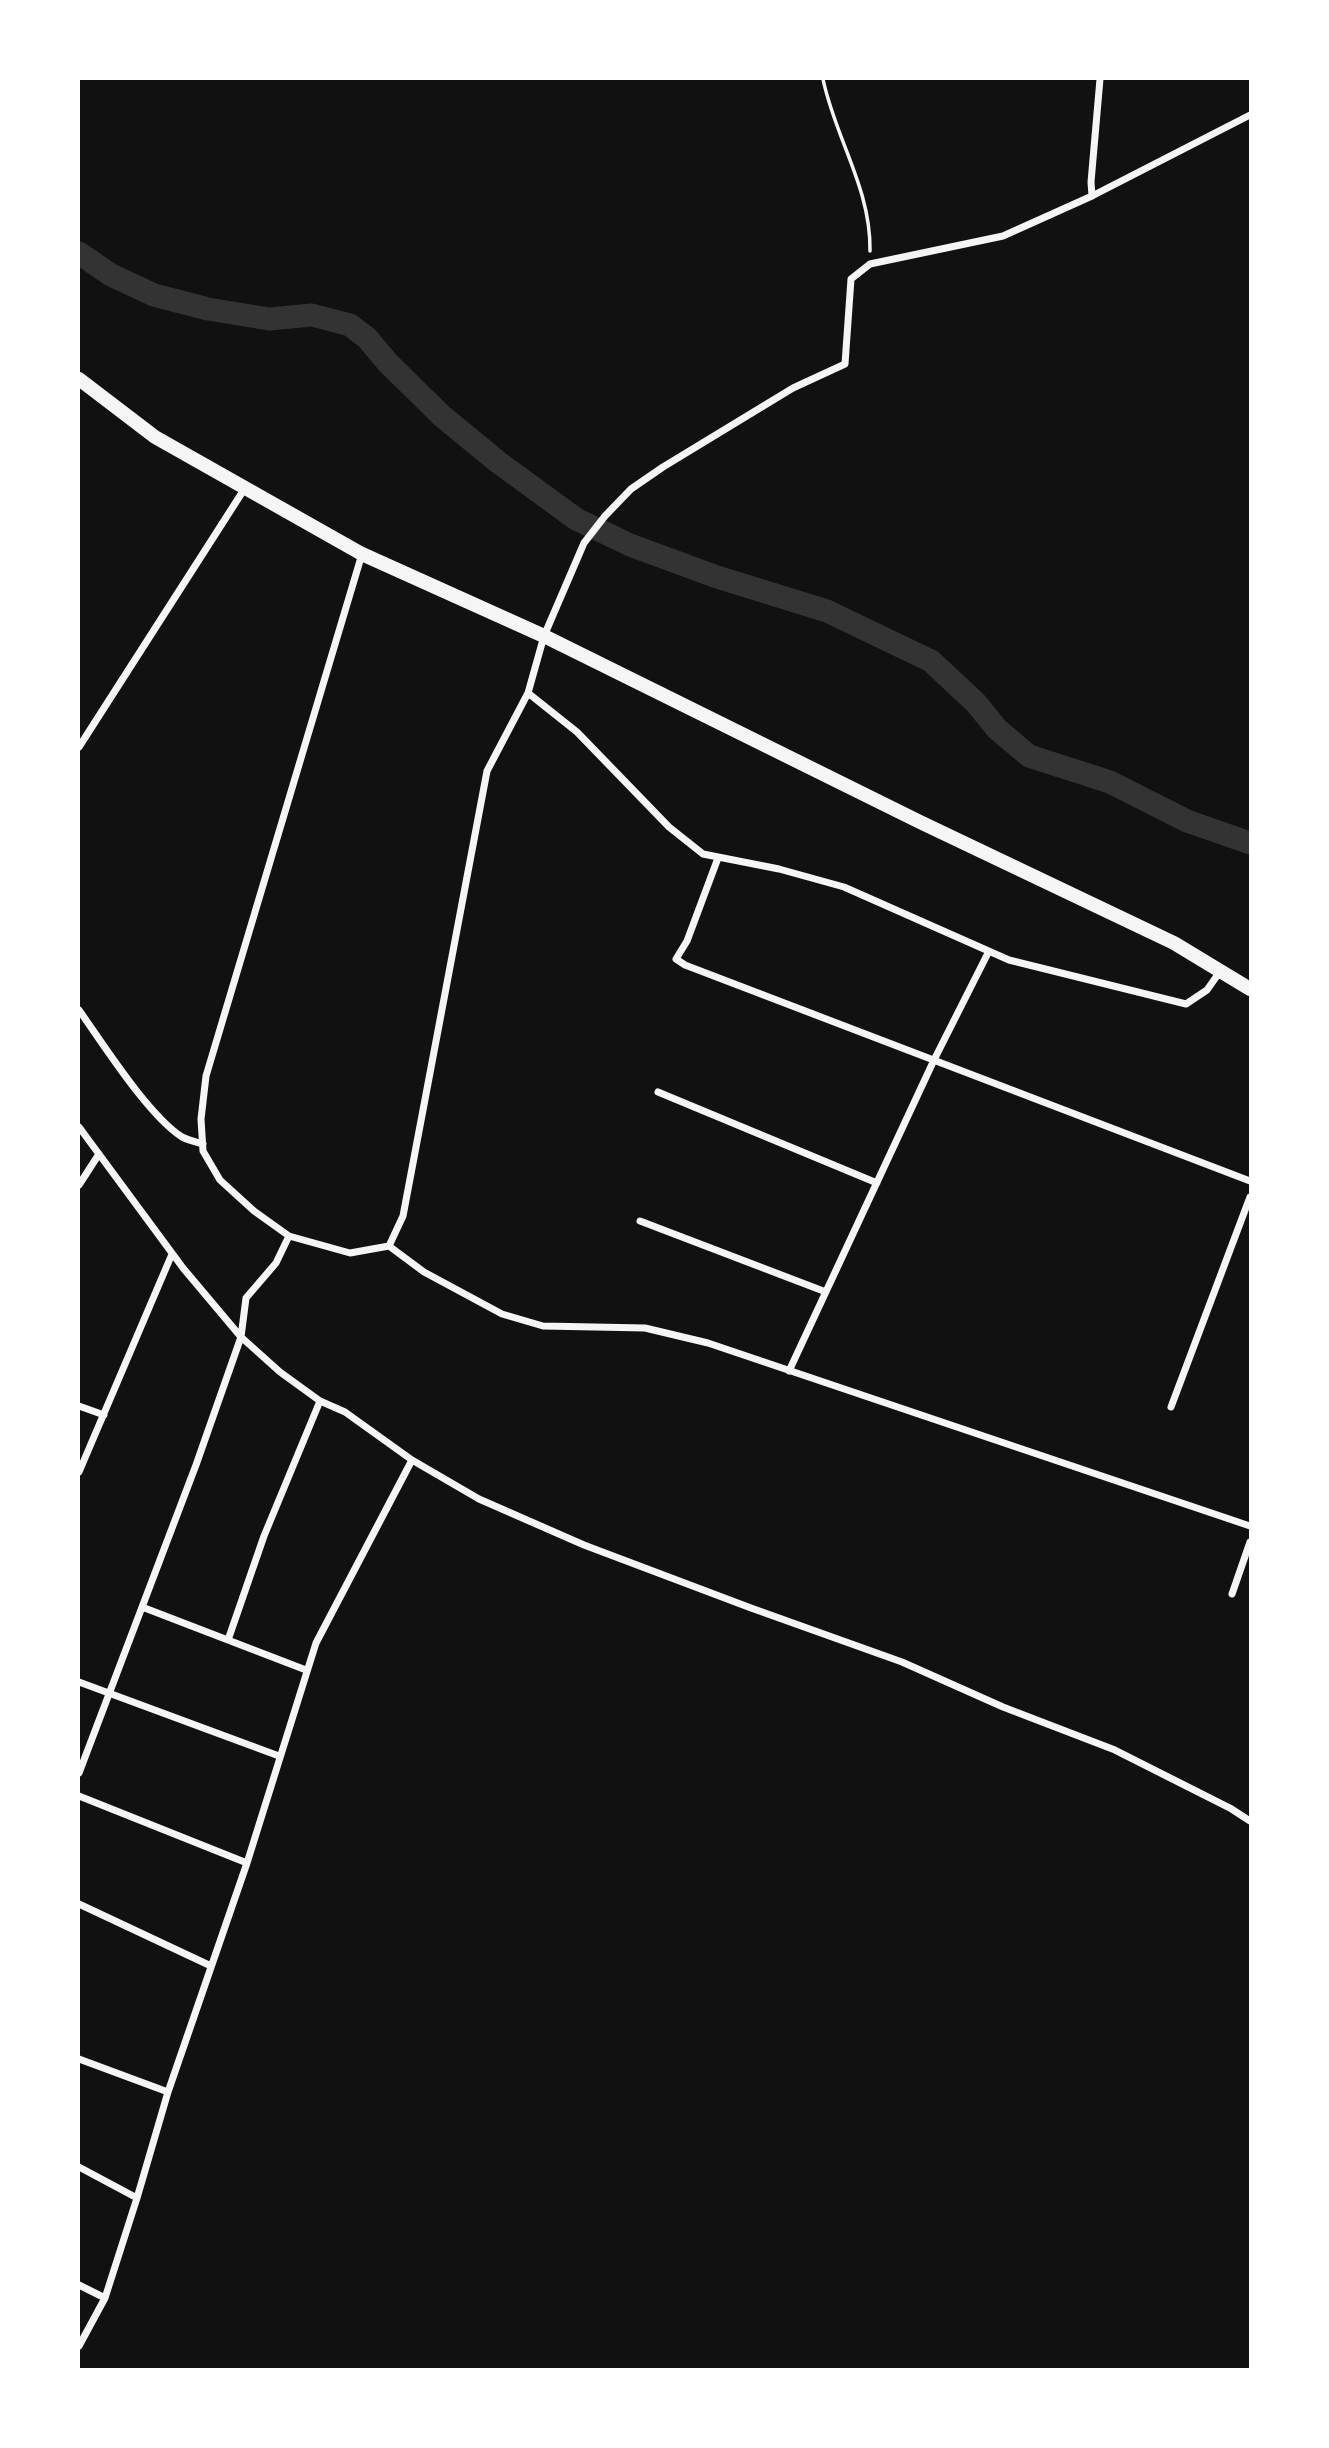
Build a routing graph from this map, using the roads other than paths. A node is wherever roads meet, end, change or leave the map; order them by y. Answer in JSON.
{"nodes":[{"id":1,"x":1100,"y":79,"type":"edge"},
{"id":2,"x":1250,"y":115,"type":"edge"},
{"id":3,"x":1092,"y":197,"type":"junction"},
{"id":4,"x":79,"y":379,"type":"edge"},
{"id":5,"x":245,"y":488,"type":"junction"},
{"id":6,"x":362,"y":554,"type":"junction"},
{"id":7,"x":544,"y":636,"type":"junction"},
{"id":8,"x":528,"y":693,"type":"junction"},
{"id":9,"x":79,"y":747,"type":"edge"},
{"id":10,"x":718,"y":858,"type":"junction"},
{"id":11,"x":989,"y":951,"type":"junction"},
{"id":12,"x":1221,"y":970,"type":"junction"},
{"id":13,"x":1250,"y":989,"type":"edge"},
{"id":14,"x":79,"y":1010,"type":"edge"},
{"id":15,"x":934,"y":1060,"type":"junction"},
{"id":16,"x":658,"y":1092,"type":"dead end"},
{"id":17,"x":79,"y":1127,"type":"edge"},
{"id":18,"x":203,"y":1144,"type":"junction"},
{"id":19,"x":99,"y":1154,"type":"junction"},
{"id":20,"x":82,"y":1170,"type":"edge"},
{"id":21,"x":1250,"y":1181,"type":"edge"},
{"id":22,"x":877,"y":1182,"type":"junction"},
{"id":23,"x":79,"y":1185,"type":"edge"},
{"id":24,"x":1250,"y":1197,"type":"edge"},
{"id":25,"x":640,"y":1221,"type":"dead end"},
{"id":26,"x":289,"y":1236,"type":"junction"},
{"id":27,"x":389,"y":1247,"type":"junction"},
{"id":28,"x":172,"y":1254,"type":"junction"},
{"id":29,"x":826,"y":1292,"type":"junction"},
{"id":30,"x":241,"y":1337,"type":"junction"},
{"id":31,"x":789,"y":1371,"type":"junction"},
{"id":32,"x":320,"y":1401,"type":"junction"},
{"id":33,"x":79,"y":1406,"type":"edge"},
{"id":34,"x":1171,"y":1407,"type":"dead end"},
{"id":35,"x":104,"y":1415,"type":"junction"},
{"id":36,"x":412,"y":1460,"type":"junction"},
{"id":37,"x":79,"y":1472,"type":"edge"},
{"id":38,"x":1250,"y":1526,"type":"edge"},
{"id":39,"x":1250,"y":1542,"type":"edge"},
{"id":40,"x":1232,"y":1594,"type":"dead end"},
{"id":41,"x":142,"y":1607,"type":"junction"},
{"id":42,"x":228,"y":1640,"type":"junction"},
{"id":43,"x":306,"y":1670,"type":"junction"},
{"id":44,"x":79,"y":1682,"type":"edge"},
{"id":45,"x":108,"y":1693,"type":"junction"},
{"id":46,"x":279,"y":1756,"type":"junction"},
{"id":47,"x":79,"y":1773,"type":"edge"},
{"id":48,"x":79,"y":1796,"type":"edge"},
{"id":49,"x":1250,"y":1821,"type":"edge"},
{"id":50,"x":247,"y":1863,"type":"junction"},
{"id":51,"x":79,"y":1904,"type":"edge"},
{"id":52,"x":211,"y":1966,"type":"junction"},
{"id":53,"x":79,"y":2059,"type":"edge"},
{"id":54,"x":168,"y":2092,"type":"junction"},
{"id":55,"x":79,"y":2167,"type":"edge"},
{"id":56,"x":137,"y":2198,"type":"junction"},
{"id":57,"x":79,"y":2285,"type":"edge"},
{"id":58,"x":104,"y":2298,"type":"junction"},
{"id":59,"x":79,"y":2346,"type":"edge"}],
"edges":[{"from":1,"to":3,"type":"street"},
{"from":2,"to":3,"type":"street"},
{"from":3,"to":7,"type":"street"},
{"from":4,"to":5,"type":"main road"},
{"from":5,"to":6,"type":"main road"},
{"from":5,"to":9,"type":"street"},
{"from":6,"to":7,"type":"main road"},
{"from":6,"to":18,"type":"street"},
{"from":7,"to":8,"type":"street"},
{"from":7,"to":12,"type":"main road"},
{"from":8,"to":10,"type":"street"},
{"from":8,"to":27,"type":"street"},
{"from":10,"to":11,"type":"street"},
{"from":10,"to":15,"type":"street"},
{"from":11,"to":12,"type":"street"},
{"from":11,"to":15,"type":"street"},
{"from":12,"to":13,"type":"main road"},
{"from":14,"to":18,"type":"street"},
{"from":15,"to":21,"type":"street"},
{"from":15,"to":22,"type":"street"},
{"from":16,"to":22,"type":"street"},
{"from":17,"to":19,"type":"street"},
{"from":18,"to":26,"type":"street"},
{"from":19,"to":20,"type":"street"},
{"from":19,"to":28,"type":"street"},
{"from":20,"to":23,"type":"street"},
{"from":22,"to":29,"type":"street"},
{"from":24,"to":34,"type":"street"},
{"from":25,"to":29,"type":"street"},
{"from":26,"to":27,"type":"street"},
{"from":26,"to":30,"type":"street"},
{"from":27,"to":31,"type":"street"},
{"from":28,"to":30,"type":"street"},
{"from":28,"to":35,"type":"street"},
{"from":29,"to":31,"type":"street"},
{"from":30,"to":32,"type":"street"},
{"from":30,"to":41,"type":"street"},
{"from":31,"to":38,"type":"street"},
{"from":32,"to":36,"type":"street"},
{"from":32,"to":42,"type":"street"},
{"from":33,"to":35,"type":"street"},
{"from":35,"to":37,"type":"street"},
{"from":36,"to":43,"type":"street"},
{"from":36,"to":49,"type":"street"},
{"from":39,"to":40,"type":"street"},
{"from":41,"to":42,"type":"street"},
{"from":41,"to":45,"type":"street"},
{"from":42,"to":43,"type":"street"},
{"from":43,"to":46,"type":"street"},
{"from":44,"to":45,"type":"street"},
{"from":45,"to":46,"type":"street"},
{"from":45,"to":47,"type":"street"},
{"from":46,"to":50,"type":"street"},
{"from":48,"to":50,"type":"street"},
{"from":50,"to":52,"type":"street"},
{"from":51,"to":52,"type":"street"},
{"from":52,"to":54,"type":"street"},
{"from":53,"to":54,"type":"street"},
{"from":54,"to":56,"type":"street"},
{"from":55,"to":56,"type":"street"},
{"from":56,"to":58,"type":"street"},
{"from":57,"to":58,"type":"street"},
{"from":58,"to":59,"type":"street"}]}
